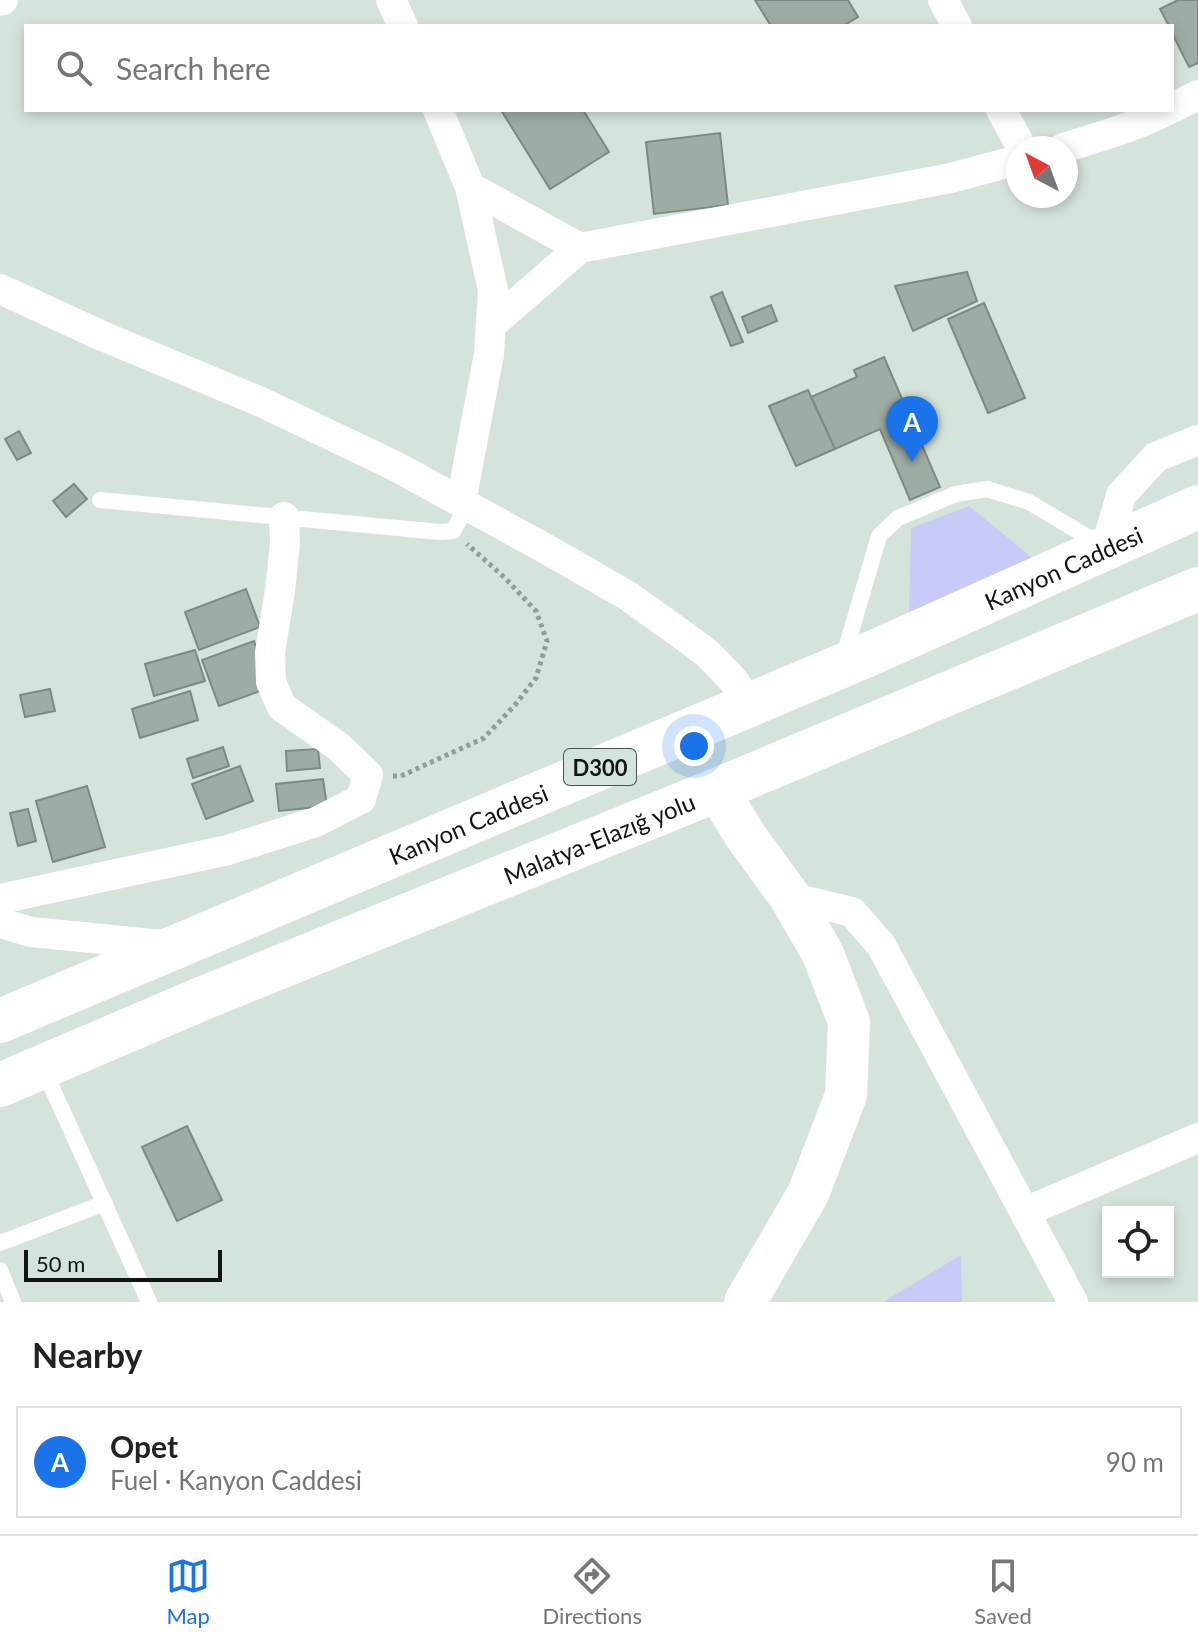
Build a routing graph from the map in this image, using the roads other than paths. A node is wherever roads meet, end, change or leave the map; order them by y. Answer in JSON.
{"nodes":[{"id":1,"x":391,"y":0,"type":"edge"},
{"id":2,"x":943,"y":0,"type":"edge"},
{"id":3,"x":402,"y":24,"type":"edge"},
{"id":4,"x":956,"y":24,"type":"edge"},
{"id":5,"x":1198,"y":95,"type":"edge"},
{"id":6,"x":1174,"y":107,"type":"edge"},
{"id":7,"x":439,"y":112,"type":"edge"},
{"id":8,"x":1002,"y":112,"type":"edge"},
{"id":9,"x":1164,"y":112,"type":"edge"},
{"id":10,"x":1015,"y":136,"type":"edge"},
{"id":11,"x":1078,"y":143,"type":"edge"},
{"id":12,"x":1006,"y":163,"type":"edge"},
{"id":13,"x":470,"y":187,"type":"junction"},
{"id":14,"x":580,"y":248,"type":"junction"},
{"id":15,"x":0,"y":289,"type":"edge"},
{"id":16,"x":491,"y":325,"type":"junction"},
{"id":17,"x":1198,"y":440,"type":"edge"},
{"id":18,"x":100,"y":500,"type":"dead end"},
{"id":19,"x":1198,"y":507,"type":"edge"},
{"id":20,"x":284,"y":517,"type":"junction"},
{"id":21,"x":457,"y":517,"type":"junction"},
{"id":22,"x":1106,"y":548,"type":"junction"},
{"id":23,"x":1198,"y":589,"type":"edge"},
{"id":24,"x":841,"y":666,"type":"junction"},
{"id":25,"x":750,"y":704,"type":"junction"},
{"id":26,"x":717,"y":790,"type":"junction"},
{"id":27,"x":790,"y":897,"type":"junction"},
{"id":28,"x":0,"y":899,"type":"edge"},
{"id":29,"x":0,"y":923,"type":"edge"},
{"id":30,"x":173,"y":947,"type":"junction"},
{"id":31,"x":0,"y":1021,"type":"edge"},
{"id":32,"x":43,"y":1067,"type":"junction"},
{"id":33,"x":0,"y":1085,"type":"edge"},
{"id":34,"x":1198,"y":1138,"type":"edge"},
{"id":35,"x":105,"y":1203,"type":"junction"},
{"id":36,"x":1025,"y":1212,"type":"junction"},
{"id":37,"x":0,"y":1243,"type":"edge"},
{"id":38,"x":0,"y":1270,"type":"edge"},
{"id":39,"x":13,"y":1302,"type":"edge"},
{"id":40,"x":149,"y":1302,"type":"edge"},
{"id":41,"x":745,"y":1302,"type":"edge"},
{"id":42,"x":1073,"y":1302,"type":"edge"}],
"edges":[{"from":1,"to":3,"type":"street"},
{"from":2,"to":4,"type":"street"},
{"from":5,"to":6,"type":"street"},
{"from":7,"to":13,"type":"street"},
{"from":8,"to":10,"type":"street"},
{"from":9,"to":11,"type":"street"},
{"from":12,"to":14,"type":"street"},
{"from":13,"to":14,"type":"street"},
{"from":13,"to":16,"type":"street"},
{"from":14,"to":16,"type":"street"},
{"from":15,"to":21,"type":"street"},
{"from":16,"to":21,"type":"street"},
{"from":17,"to":22,"type":"street"},
{"from":18,"to":20,"type":"lane"},
{"from":19,"to":22,"type":"highway","name":"Kanyon Caddesi","number":"D300"},
{"from":20,"to":21,"type":"lane"},
{"from":20,"to":28,"type":"street"},
{"from":21,"to":25,"type":"street"},
{"from":22,"to":24,"type":"highway","name":"Kanyon Caddesi","number":"D300"},
{"from":22,"to":24,"type":"lane"},
{"from":23,"to":26,"type":"highway","name":"Malatya-Elazığ yolu","number":"D300"},
{"from":24,"to":25,"type":"highway","name":"Kanyon Caddesi","number":"D300"},
{"from":25,"to":30,"type":"highway","name":"Kanyon Caddesi","number":"D300"},
{"from":26,"to":27,"type":"street"},
{"from":26,"to":32,"type":"highway","name":"Malatya-Elazığ yolu","number":"D300"},
{"from":27,"to":36,"type":"street"},
{"from":27,"to":41,"type":"street"},
{"from":29,"to":30,"type":"street"},
{"from":30,"to":31,"type":"highway","name":"Kanyon Caddesi","number":"D300"},
{"from":32,"to":33,"type":"highway","name":"Malatya-Elazığ yolu","number":"D300"},
{"from":32,"to":35,"type":"lane"},
{"from":34,"to":36,"type":"street"},
{"from":35,"to":37,"type":"lane"},
{"from":35,"to":40,"type":"lane"},
{"from":36,"to":42,"type":"street"},
{"from":38,"to":39,"type":"lane"}]}
